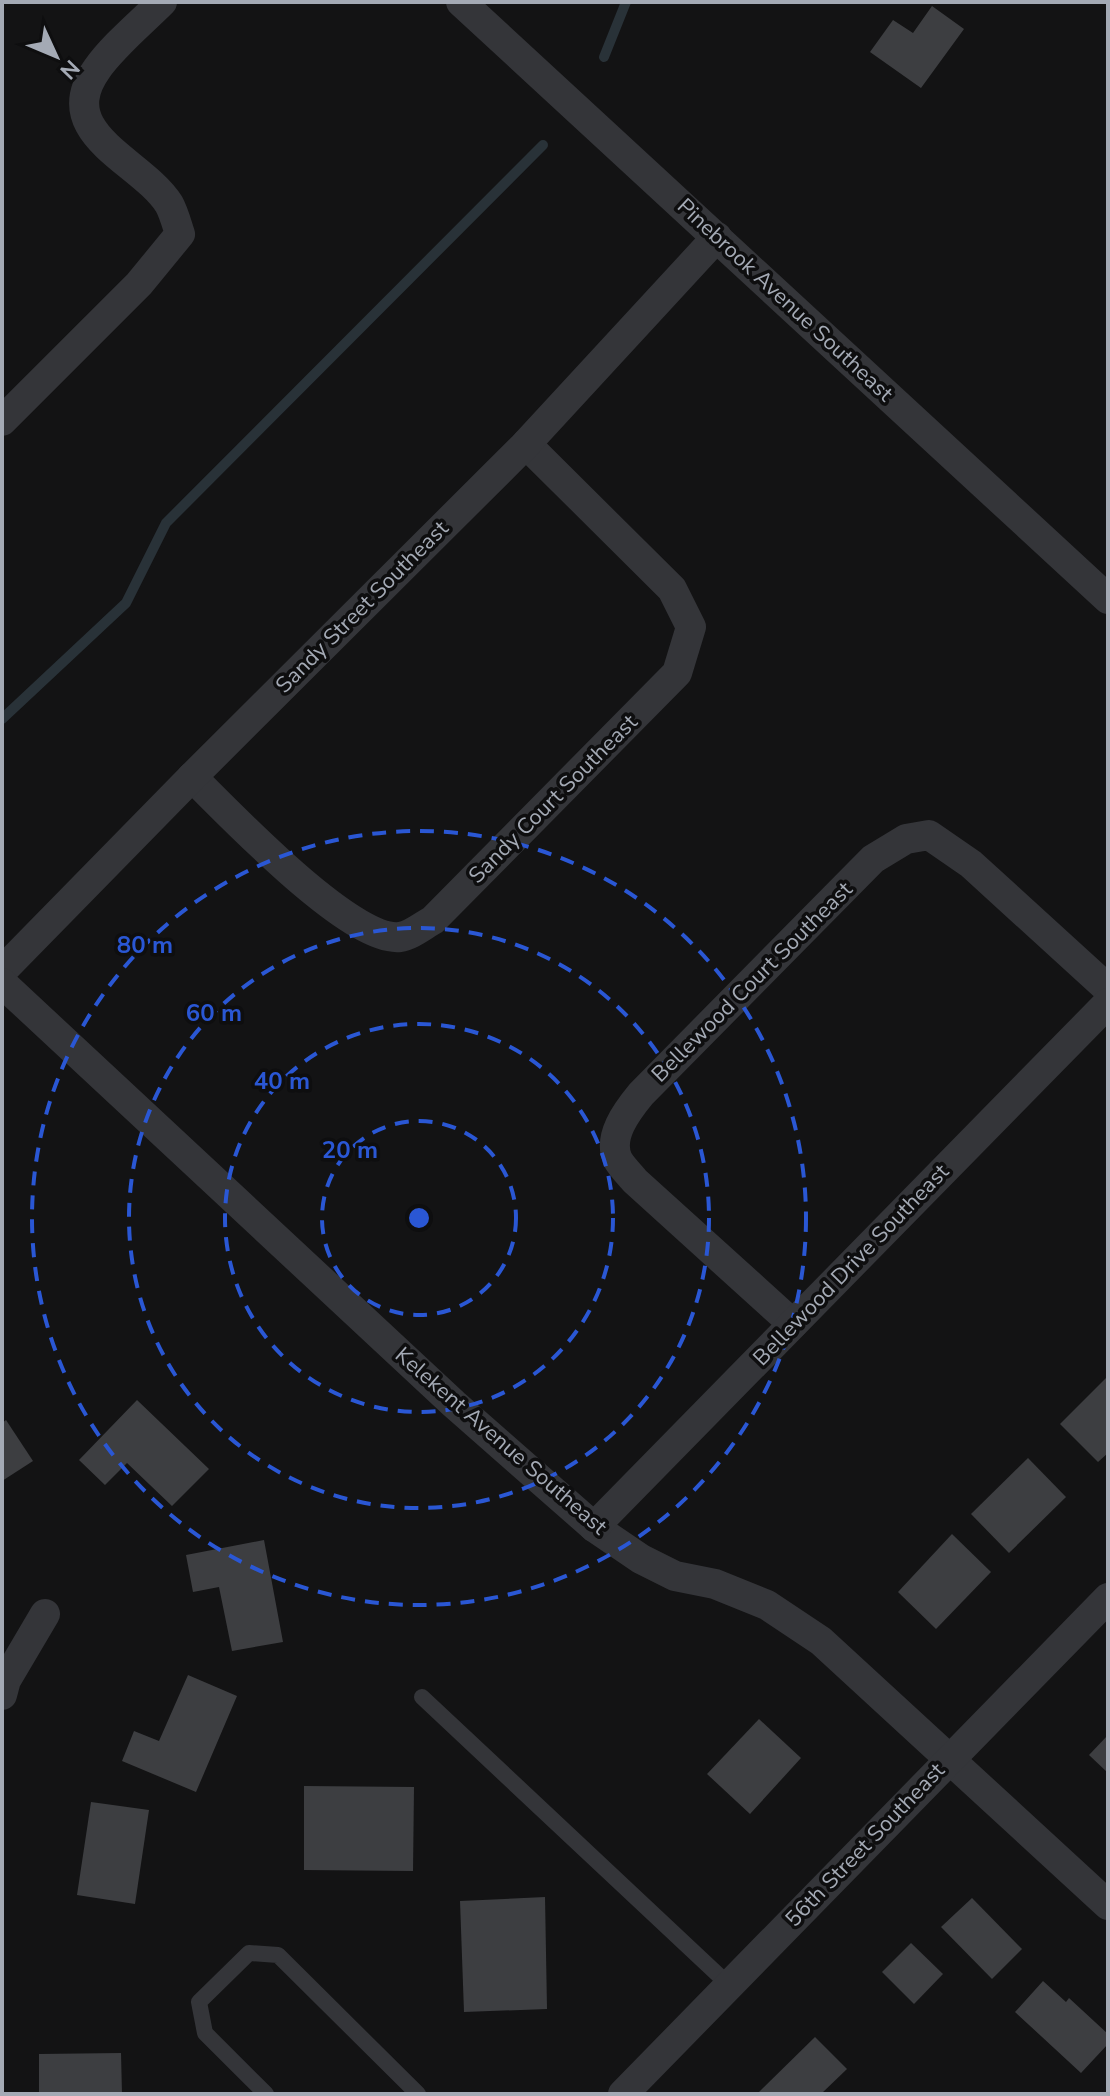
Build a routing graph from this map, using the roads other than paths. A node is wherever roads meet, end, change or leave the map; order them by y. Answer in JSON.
{"nodes":[{"id":1,"x":162,"y":2,"type":"edge"},
{"id":2,"x":461,"y":2,"type":"edge"},
{"id":3,"x":717,"y":237,"type":"junction"},
{"id":4,"x":2,"y":421,"type":"edge"},
{"id":5,"x":526,"y":444,"type":"junction"},
{"id":6,"x":1108,"y":599,"type":"edge"},
{"id":7,"x":192,"y":777,"type":"junction"},
{"id":8,"x":2,"y":971,"type":"edge"},
{"id":9,"x":2,"y":983,"type":"edge"},
{"id":10,"x":1108,"y":989,"type":"edge"},
{"id":11,"x":1108,"y":1003,"type":"edge"},
{"id":12,"x":793,"y":1324,"type":"junction"},
{"id":13,"x":594,"y":1527,"type":"junction"},
{"id":14,"x":1108,"y":1598,"type":"edge"},
{"id":15,"x":45,"y":1614,"type":"dead end"},
{"id":16,"x":2,"y":1695,"type":"edge"},
{"id":17,"x":422,"y":1697,"type":"dead end"},
{"id":18,"x":949,"y":1758,"type":"junction"},
{"id":19,"x":1108,"y":1905,"type":"edge"},
{"id":20,"x":729,"y":1985,"type":"junction"},
{"id":21,"x":266,"y":2094,"type":"edge"},
{"id":22,"x":418,"y":2094,"type":"edge"},
{"id":23,"x":623,"y":2094,"type":"edge"}],
"edges":[{"from":1,"to":4,"type":"street"},
{"from":2,"to":3,"type":"street","name":"Pinebrook Avenue Southeast"},
{"from":3,"to":5,"type":"street","name":"Sandy Street Southeast"},
{"from":3,"to":6,"type":"street","name":"Pinebrook Avenue Southeast"},
{"from":5,"to":7,"type":"street","name":"Sandy Street Southeast"},
{"from":5,"to":7,"type":"street","name":"Sandy Court Southeast"},
{"from":7,"to":8,"type":"street","name":"Sandy Street Southeast"},
{"from":9,"to":13,"type":"street","name":"Kelekent Avenue Southeast"},
{"from":10,"to":12,"type":"street","name":"Bellewood Court Southeast"},
{"from":11,"to":12,"type":"street","name":"Bellewood Drive Southeast"},
{"from":12,"to":13,"type":"street","name":"Bellewood Drive Southeast"},
{"from":13,"to":18,"type":"street","name":"Kelekent Avenue Southeast"},
{"from":14,"to":18,"type":"street","name":"56th Street Southeast"},
{"from":15,"to":16,"type":"street"},
{"from":17,"to":20,"type":"lane"},
{"from":18,"to":19,"type":"street","name":"Kelekent Avenue Southeast"},
{"from":18,"to":20,"type":"street","name":"56th Street Southeast"},
{"from":20,"to":23,"type":"street","name":"56th Street Southeast"},
{"from":21,"to":22,"type":"lane"}]}
